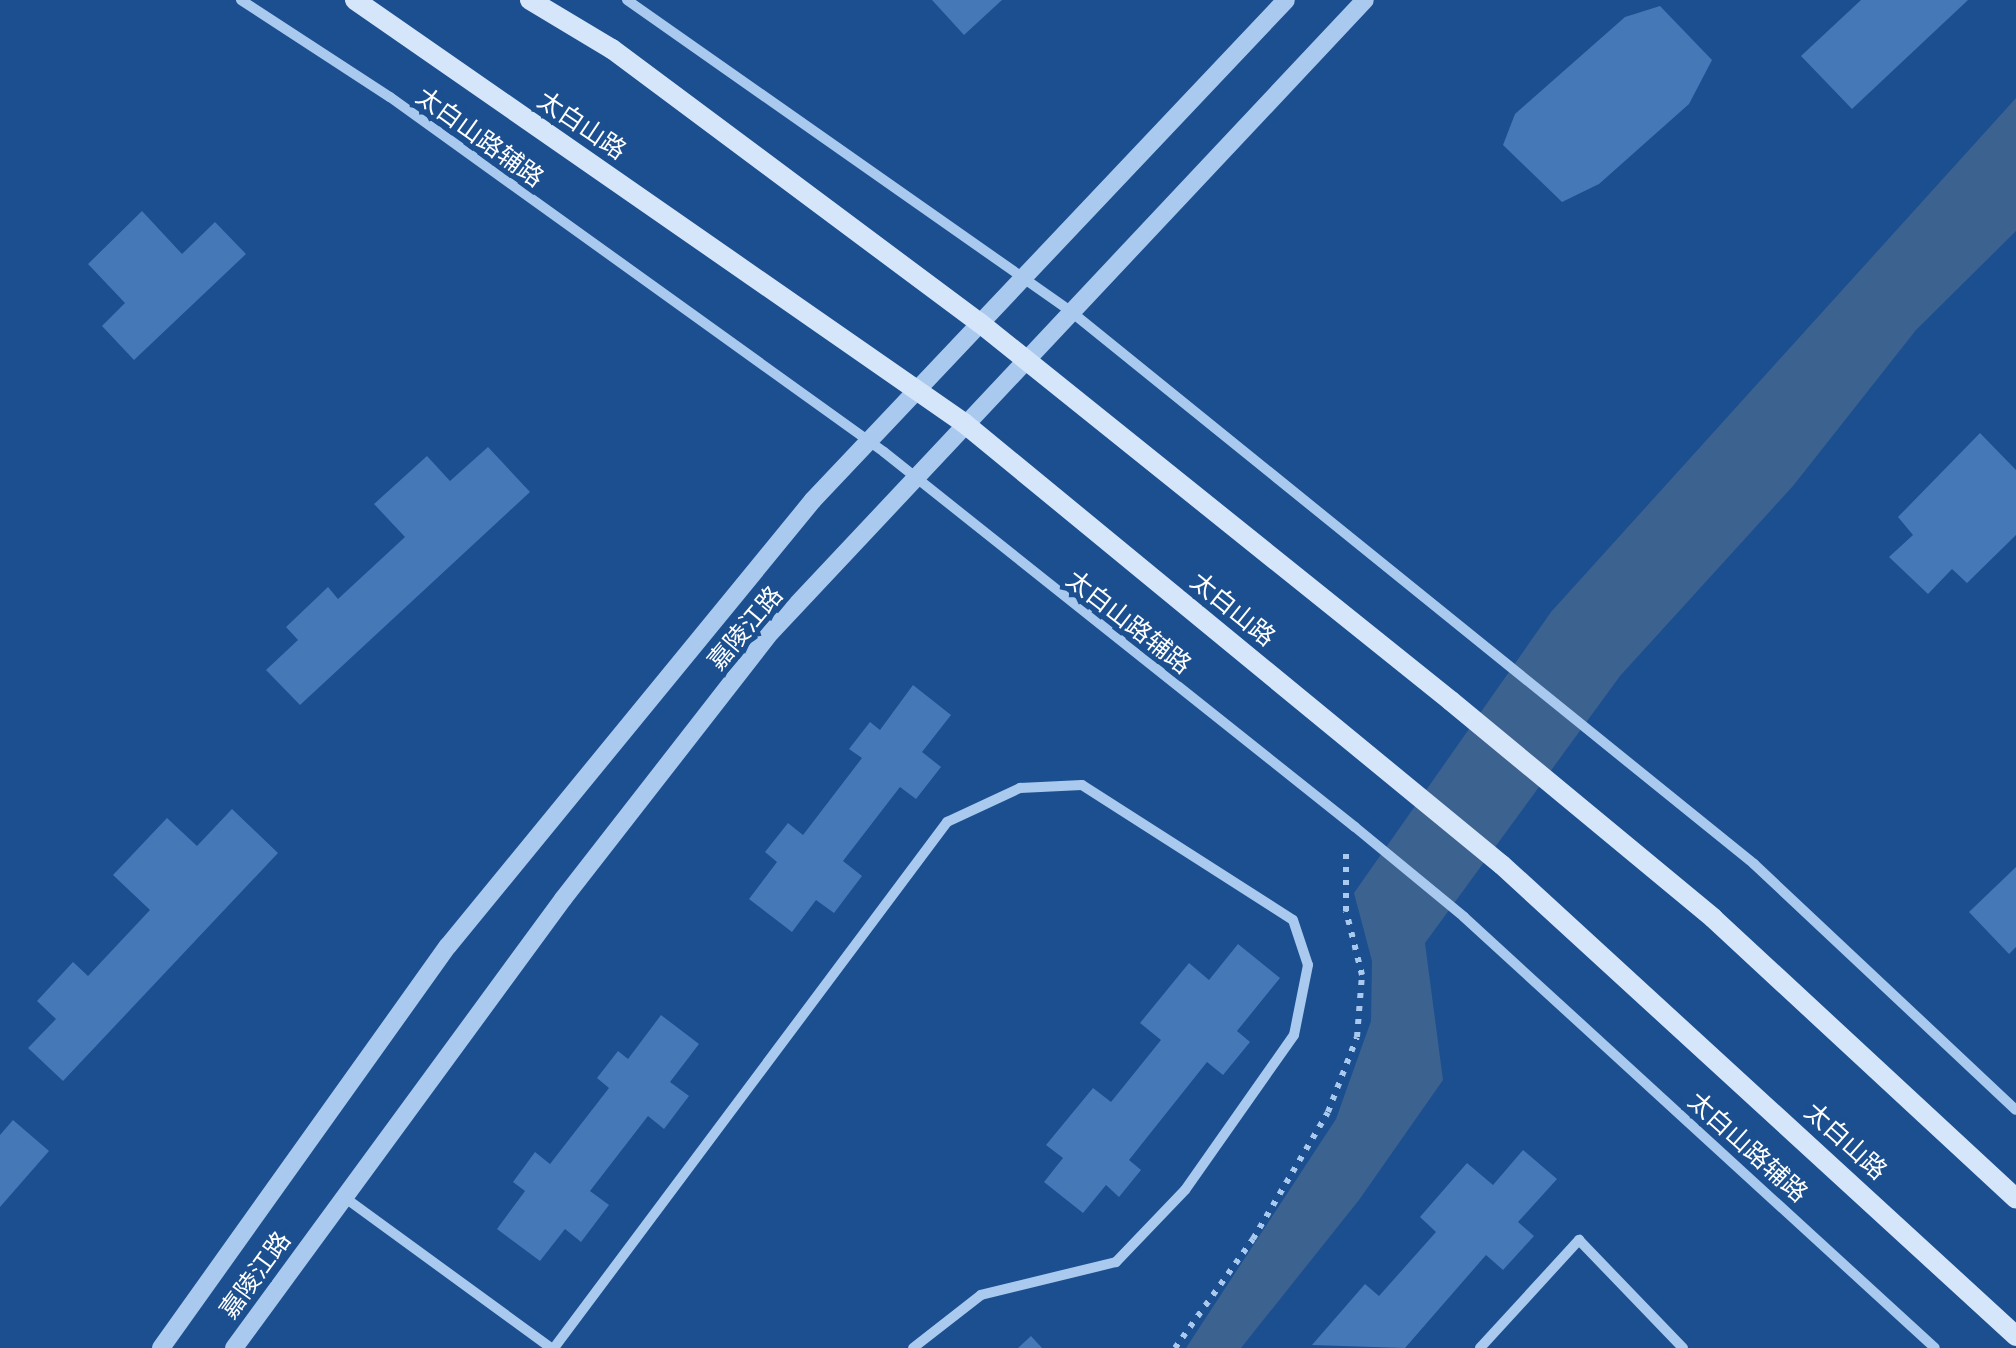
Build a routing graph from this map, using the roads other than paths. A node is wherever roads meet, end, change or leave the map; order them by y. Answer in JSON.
{"nodes":[{"id":1,"x":241,"y":0,"type":"edge"},
{"id":2,"x":355,"y":0,"type":"edge"},
{"id":3,"x":530,"y":0,"type":"edge"},
{"id":4,"x":627,"y":0,"type":"edge"},
{"id":5,"x":1286,"y":0,"type":"edge"},
{"id":6,"x":1366,"y":0,"type":"edge"},
{"id":7,"x":1025,"y":276,"type":"junction"},
{"id":8,"x":1069,"y":310,"type":"junction"},
{"id":9,"x":980,"y":323,"type":"junction"},
{"id":10,"x":1023,"y":360,"type":"junction"},
{"id":11,"x":919,"y":387,"type":"junction"},
{"id":12,"x":964,"y":423,"type":"junction"},
{"id":13,"x":868,"y":441,"type":"junction"},
{"id":14,"x":914,"y":478,"type":"junction"},
{"id":15,"x":2016,"y":1110,"type":"edge"},
{"id":16,"x":344,"y":1196,"type":"junction"},
{"id":17,"x":2016,"y":1199,"type":"edge"},
{"id":18,"x":2016,"y":1336,"type":"edge"},
{"id":19,"x":161,"y":1348,"type":"edge"},
{"id":20,"x":234,"y":1348,"type":"edge"},
{"id":21,"x":552,"y":1348,"type":"edge"},
{"id":22,"x":912,"y":1348,"type":"edge"},
{"id":23,"x":1480,"y":1348,"type":"edge"},
{"id":24,"x":1683,"y":1348,"type":"edge"},
{"id":25,"x":1936,"y":1348,"type":"edge"}],
"edges":[{"from":1,"to":13,"type":"street","name":"太白山路辅路"},
{"from":2,"to":11,"type":"main road","name":"太白山路"},
{"from":3,"to":9,"type":"main road"},
{"from":4,"to":7,"type":"street"},
{"from":5,"to":7,"type":"street","name":"嘉陵江路"},
{"from":6,"to":8,"type":"street","name":"嘉陵江路"},
{"from":7,"to":8,"type":"street"},
{"from":7,"to":9,"type":"street","name":"嘉陵江路"},
{"from":8,"to":10,"type":"street","name":"嘉陵江路"},
{"from":8,"to":15,"type":"street"},
{"from":9,"to":10,"type":"main road"},
{"from":9,"to":11,"type":"street","name":"嘉陵江路"},
{"from":10,"to":12,"type":"street","name":"嘉陵江路"},
{"from":10,"to":17,"type":"main road"},
{"from":11,"to":12,"type":"main road","name":"太白山路"},
{"from":11,"to":13,"type":"street","name":"嘉陵江路"},
{"from":12,"to":14,"type":"street","name":"嘉陵江路"},
{"from":12,"to":18,"type":"main road","name":"太白山路"},
{"from":13,"to":14,"type":"street","name":"太白山路辅路"},
{"from":13,"to":19,"type":"street","name":"嘉陵江路"},
{"from":14,"to":16,"type":"street","name":"嘉陵江路"},
{"from":14,"to":25,"type":"street","name":"太白山路辅路"},
{"from":16,"to":20,"type":"street","name":"嘉陵江路"},
{"from":16,"to":21,"type":"street"},
{"from":21,"to":22,"type":"street"},
{"from":23,"to":24,"type":"street"}]}
